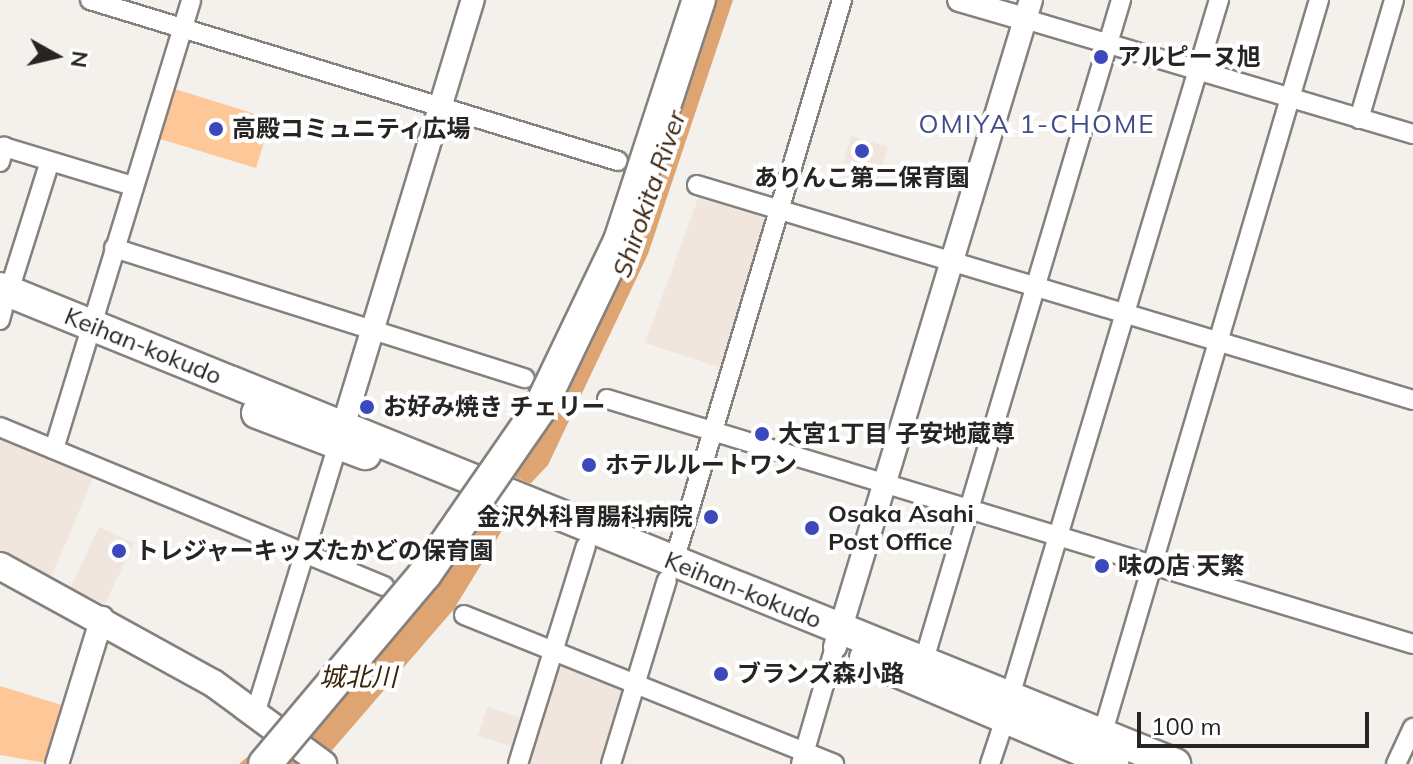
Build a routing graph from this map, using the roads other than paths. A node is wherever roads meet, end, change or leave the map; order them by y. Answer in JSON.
{"nodes":[{"id":1,"x":191,"y":0,"type":"edge"},
{"id":2,"x":473,"y":0,"type":"edge"},
{"id":3,"x":699,"y":0,"type":"edge"},
{"id":4,"x":720,"y":0,"type":"edge"},
{"id":5,"x":842,"y":0,"type":"edge"},
{"id":6,"x":959,"y":0,"type":"edge"},
{"id":7,"x":1121,"y":0,"type":"edge"},
{"id":8,"x":1219,"y":0,"type":"edge"},
{"id":9,"x":1319,"y":0,"type":"edge"},
{"id":10,"x":1394,"y":0,"type":"edge"},
{"id":11,"x":95,"y":1,"type":"edge"},
{"id":12,"x":1028,"y":10,"type":"edge"},
{"id":13,"x":182,"y":28,"type":"junction"},
{"id":14,"x":1108,"y":45,"type":"junction"},
{"id":15,"x":1198,"y":71,"type":"junction"},
{"id":16,"x":1288,"y":100,"type":"junction"},
{"id":17,"x":440,"y":106,"type":"junction"},
{"id":18,"x":1359,"y":119,"type":"junction"},
{"id":19,"x":1413,"y":134,"type":"edge"},
{"id":20,"x":50,"y":161,"type":"junction"},
{"id":21,"x":618,"y":161,"type":"dead end"},
{"id":22,"x":0,"y":162,"type":"edge"},
{"id":23,"x":697,"y":185,"type":"dead end"},
{"id":24,"x":133,"y":186,"type":"junction"},
{"id":25,"x":780,"y":210,"type":"junction"},
{"id":26,"x":114,"y":248,"type":"junction"},
{"id":27,"x":952,"y":261,"type":"junction"},
{"id":28,"x":1035,"y":288,"type":"junction"},
{"id":29,"x":2,"y":303,"type":"edge"},
{"id":30,"x":1125,"y":315,"type":"junction"},
{"id":31,"x":373,"y":327,"type":"junction"},
{"id":32,"x":88,"y":334,"type":"junction"},
{"id":33,"x":1217,"y":342,"type":"junction"},
{"id":34,"x":525,"y":378,"type":"dead end"},
{"id":35,"x":607,"y":399,"type":"dead end"},
{"id":36,"x":1413,"y":400,"type":"edge"},
{"id":37,"x":0,"y":427,"type":"edge"},
{"id":38,"x":713,"y":431,"type":"junction"},
{"id":39,"x":341,"y":435,"type":"junction"},
{"id":40,"x":54,"y":449,"type":"junction"},
{"id":41,"x":885,"y":485,"type":"junction"},
{"id":42,"x":968,"y":509,"type":"junction"},
{"id":43,"x":533,"y":514,"type":"junction"},
{"id":44,"x":1058,"y":536,"type":"junction"},
{"id":45,"x":586,"y":546,"type":"junction"},
{"id":46,"x":305,"y":551,"type":"junction"},
{"id":47,"x":1150,"y":564,"type":"junction"},
{"id":48,"x":0,"y":566,"type":"edge"},
{"id":49,"x":670,"y":571,"type":"junction"},
{"id":50,"x":384,"y":586,"type":"dead end"},
{"id":51,"x":464,"y":615,"type":"dead end"},
{"id":52,"x":102,"y":618,"type":"junction"},
{"id":53,"x":838,"y":638,"type":"junction"},
{"id":54,"x":1413,"y":644,"type":"edge"},
{"id":55,"x":553,"y":654,"type":"junction"},
{"id":56,"x":924,"y":660,"type":"junction"},
{"id":57,"x":634,"y":686,"type":"junction"},
{"id":58,"x":1008,"y":707,"type":"junction"},
{"id":59,"x":258,"y":715,"type":"junction"},
{"id":60,"x":1413,"y":728,"type":"edge"},
{"id":61,"x":1101,"y":755,"type":"edge"},
{"id":62,"x":802,"y":759,"type":"edge"},
{"id":63,"x":57,"y":764,"type":"edge"},
{"id":64,"x":265,"y":764,"type":"edge"},
{"id":65,"x":291,"y":764,"type":"edge"},
{"id":66,"x":323,"y":764,"type":"edge"},
{"id":67,"x":518,"y":764,"type":"edge"},
{"id":68,"x":611,"y":764,"type":"edge"},
{"id":69,"x":834,"y":764,"type":"edge"},
{"id":70,"x":990,"y":764,"type":"edge"},
{"id":71,"x":1175,"y":764,"type":"edge"},
{"id":72,"x":1396,"y":764,"type":"edge"}],
"edges":[{"from":1,"to":13,"type":"street"},
{"from":2,"to":17,"type":"street"},
{"from":3,"to":64,"type":"highway","bridge":true},
{"from":4,"to":65,"type":"highway"},
{"from":5,"to":25,"type":"street"},
{"from":6,"to":12,"type":"street"},
{"from":7,"to":14,"type":"street"},
{"from":8,"to":15,"type":"street"},
{"from":9,"to":16,"type":"street"},
{"from":10,"to":18,"type":"street"},
{"from":11,"to":13,"type":"street"},
{"from":12,"to":14,"type":"street"},
{"from":12,"to":27,"type":"street"},
{"from":13,"to":17,"type":"street"},
{"from":13,"to":24,"type":"street"},
{"from":14,"to":15,"type":"street"},
{"from":14,"to":28,"type":"street"},
{"from":15,"to":16,"type":"street"},
{"from":15,"to":30,"type":"street"},
{"from":16,"to":18,"type":"street"},
{"from":16,"to":33,"type":"street"},
{"from":17,"to":21,"type":"street"},
{"from":17,"to":31,"type":"street"},
{"from":18,"to":19,"type":"street"},
{"from":20,"to":22,"type":"street"},
{"from":20,"to":24,"type":"street"},
{"from":20,"to":29,"type":"street"},
{"from":23,"to":25,"type":"street"},
{"from":24,"to":26,"type":"street"},
{"from":25,"to":27,"type":"street"},
{"from":25,"to":38,"type":"street"},
{"from":26,"to":31,"type":"street"},
{"from":26,"to":32,"type":"street"},
{"from":27,"to":28,"type":"street"},
{"from":27,"to":41,"type":"street"},
{"from":28,"to":30,"type":"street"},
{"from":28,"to":42,"type":"street"},
{"from":29,"to":32,"type":"highway","name":"Keihan-kokudo"},
{"from":30,"to":33,"type":"street"},
{"from":30,"to":44,"type":"street"},
{"from":31,"to":34,"type":"street"},
{"from":31,"to":39,"type":"street"},
{"from":32,"to":39,"type":"highway","name":"Keihan-kokudo"},
{"from":32,"to":40,"type":"street"},
{"from":33,"to":36,"type":"street"},
{"from":33,"to":47,"type":"street"},
{"from":35,"to":38,"type":"street"},
{"from":37,"to":40,"type":"street"},
{"from":38,"to":41,"type":"street"},
{"from":38,"to":49,"type":"street"},
{"from":39,"to":43,"type":"highway","name":"Keihan-kokudo"},
{"from":39,"to":46,"type":"street"},
{"from":40,"to":46,"type":"street"},
{"from":41,"to":42,"type":"street"},
{"from":41,"to":53,"type":"street"},
{"from":42,"to":44,"type":"street"},
{"from":42,"to":56,"type":"street"},
{"from":43,"to":45,"type":"highway","name":"Keihan-kokudo"},
{"from":43,"to":49,"type":"highway","name":"Keihan-kokudo"},
{"from":44,"to":47,"type":"street"},
{"from":44,"to":58,"type":"street"},
{"from":45,"to":49,"type":"highway","name":"Keihan-kokudo"},
{"from":45,"to":55,"type":"street"},
{"from":46,"to":50,"type":"street"},
{"from":46,"to":59,"type":"street"},
{"from":47,"to":54,"type":"street"},
{"from":47,"to":61,"type":"street"},
{"from":48,"to":52,"type":"main road"},
{"from":49,"to":53,"type":"highway","name":"Keihan-kokudo"},
{"from":49,"to":57,"type":"street"},
{"from":51,"to":55,"type":"street"},
{"from":52,"to":59,"type":"main road"},
{"from":52,"to":63,"type":"street"},
{"from":53,"to":56,"type":"highway","name":"Keihan-kokudo"},
{"from":53,"to":58,"type":"highway","name":"Keihan-kokudo"},
{"from":53,"to":62,"type":"street"},
{"from":55,"to":57,"type":"street"},
{"from":55,"to":67,"type":"street"},
{"from":56,"to":58,"type":"highway","name":"Keihan-kokudo"},
{"from":57,"to":62,"type":"street"},
{"from":57,"to":68,"type":"street"},
{"from":58,"to":61,"type":"highway","name":"Keihan-kokudo"},
{"from":58,"to":70,"type":"street"},
{"from":59,"to":66,"type":"main road"},
{"from":60,"to":72,"type":"street"},
{"from":61,"to":71,"type":"highway","name":"Keihan-kokudo"},
{"from":62,"to":69,"type":"street"}]}
